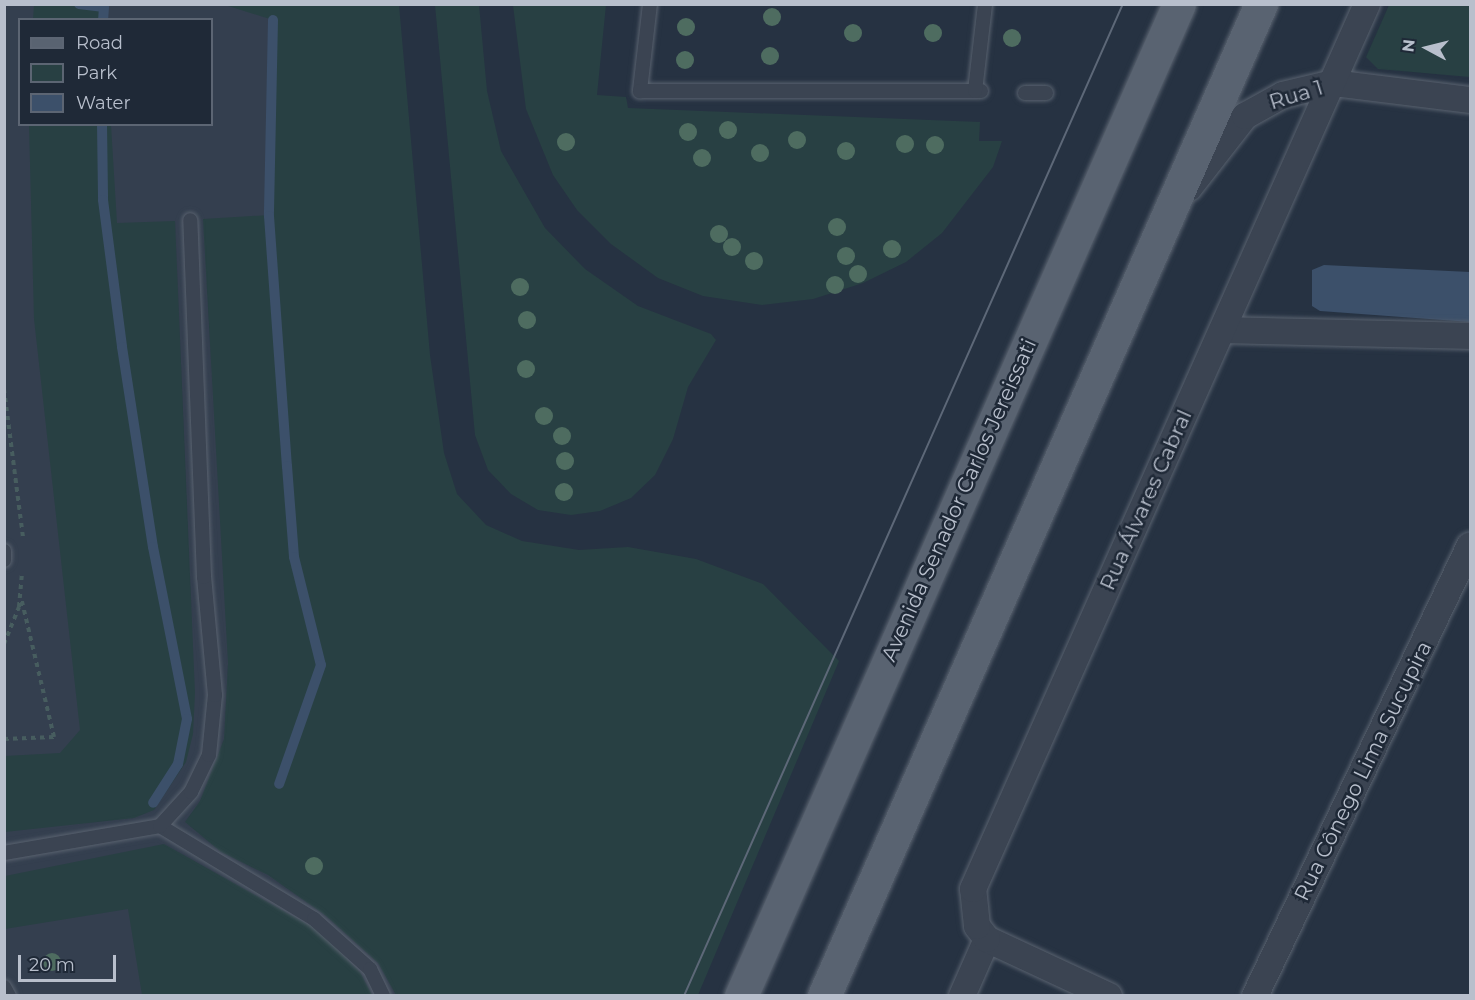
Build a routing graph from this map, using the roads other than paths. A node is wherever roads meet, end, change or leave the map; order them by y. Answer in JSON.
{"nodes":[{"id":1,"x":650,"y":4,"type":"edge"},
{"id":2,"x":986,"y":4,"type":"edge"},
{"id":3,"x":1179,"y":4,"type":"edge"},
{"id":4,"x":1261,"y":4,"type":"edge"},
{"id":5,"x":1367,"y":4,"type":"edge"},
{"id":6,"x":1333,"y":83,"type":"junction"},
{"id":7,"x":1025,"y":93,"type":"dead end"},
{"id":8,"x":1046,"y":93,"type":"dead end"},
{"id":9,"x":1470,"y":100,"type":"edge"},
{"id":10,"x":1170,"y":212,"type":"junction"},
{"id":11,"x":190,"y":220,"type":"dead end"},
{"id":12,"x":1223,"y":330,"type":"junction"},
{"id":13,"x":1470,"y":336,"type":"edge"},
{"id":14,"x":1470,"y":546,"type":"edge"},
{"id":15,"x":4,"y":551,"type":"edge"},
{"id":16,"x":4,"y":560,"type":"edge"},
{"id":17,"x":160,"y":826,"type":"junction"},
{"id":18,"x":4,"y":853,"type":"edge"},
{"id":19,"x":987,"y":939,"type":"junction"},
{"id":20,"x":4,"y":987,"type":"edge"},
{"id":21,"x":9,"y":996,"type":"edge"},
{"id":22,"x":383,"y":996,"type":"edge"},
{"id":23,"x":741,"y":996,"type":"edge"},
{"id":24,"x":824,"y":996,"type":"edge"},
{"id":25,"x":962,"y":996,"type":"edge"},
{"id":26,"x":1110,"y":996,"type":"edge"},
{"id":27,"x":1255,"y":996,"type":"edge"}],
"edges":[{"from":1,"to":2,"type":"lane"},
{"from":3,"to":23,"type":"main road","name":"Avenida Senador Carlos Jereissati"},
{"from":4,"to":10,"type":"main road"},
{"from":5,"to":6,"type":"street","name":"Rua Álvares Cabral"},
{"from":6,"to":9,"type":"street","name":"Rua 1"},
{"from":6,"to":10,"type":"street","name":"Rua 1"},
{"from":6,"to":12,"type":"street","name":"Rua Álvares Cabral"},
{"from":7,"to":8,"type":"lane"},
{"from":10,"to":24,"type":"main road"},
{"from":11,"to":17,"type":"lane"},
{"from":12,"to":13,"type":"street"},
{"from":12,"to":19,"type":"street","name":"Rua Álvares Cabral"},
{"from":14,"to":27,"type":"street","name":"Rua Cônego Lima Sucupira"},
{"from":15,"to":16,"type":"lane"},
{"from":17,"to":18,"type":"lane"},
{"from":17,"to":22,"type":"lane"},
{"from":19,"to":25,"type":"street"},
{"from":19,"to":26,"type":"street"},
{"from":20,"to":21,"type":"lane"}]}
